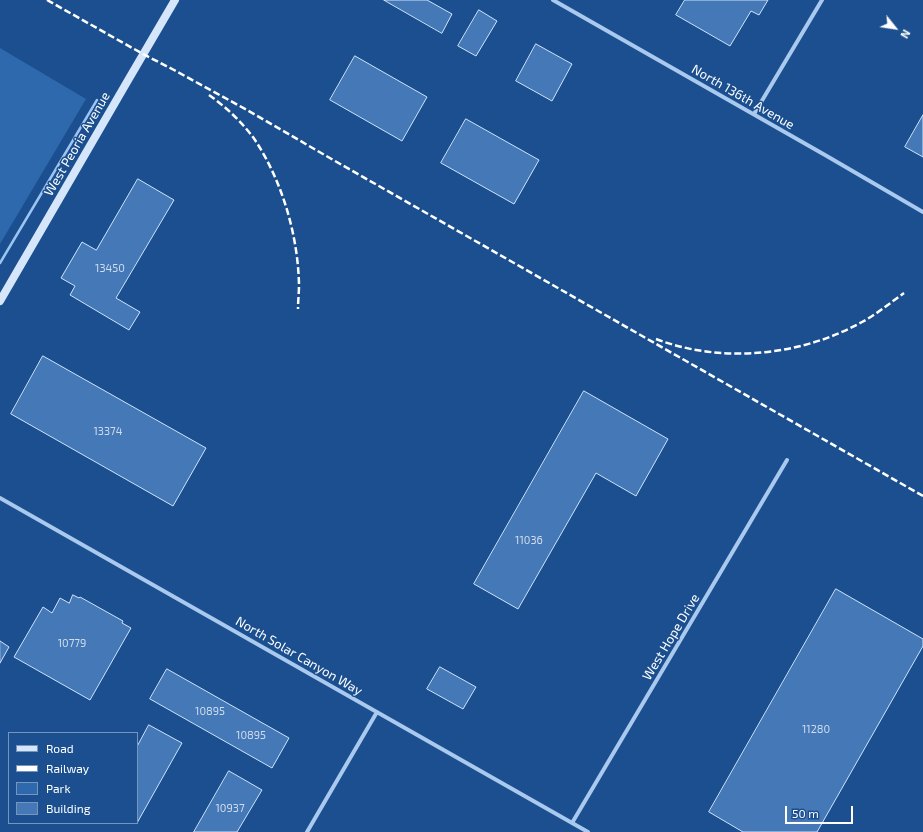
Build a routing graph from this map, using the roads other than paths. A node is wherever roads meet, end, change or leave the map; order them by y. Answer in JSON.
{"nodes":[{"id":1,"x":175,"y":0,"type":"edge"},
{"id":2,"x":553,"y":0,"type":"edge"},
{"id":3,"x":822,"y":0,"type":"edge"},
{"id":4,"x":754,"y":114,"type":"junction"},
{"id":5,"x":923,"y":212,"type":"edge"},
{"id":6,"x":0,"y":301,"type":"edge"},
{"id":7,"x":787,"y":460,"type":"dead end"},
{"id":8,"x":0,"y":498,"type":"edge"},
{"id":9,"x":377,"y":712,"type":"junction"},
{"id":10,"x":572,"y":823,"type":"junction"},
{"id":11,"x":307,"y":832,"type":"edge"},
{"id":12,"x":588,"y":832,"type":"edge"}],
"edges":[{"from":1,"to":6,"type":"main road","name":"West Peoria Avenue"},
{"from":2,"to":4,"type":"street","name":"North 136th Avenue"},
{"from":3,"to":4,"type":"street"},
{"from":4,"to":5,"type":"street","name":"North 136th Avenue"},
{"from":7,"to":10,"type":"street","name":"West Hope Drive"},
{"from":8,"to":9,"type":"street","name":"North Solar Canyon Way"},
{"from":9,"to":10,"type":"street","name":"North Solar Canyon Way"},
{"from":9,"to":11,"type":"street"},
{"from":10,"to":12,"type":"street","name":"North Solar Canyon Way"}]}
